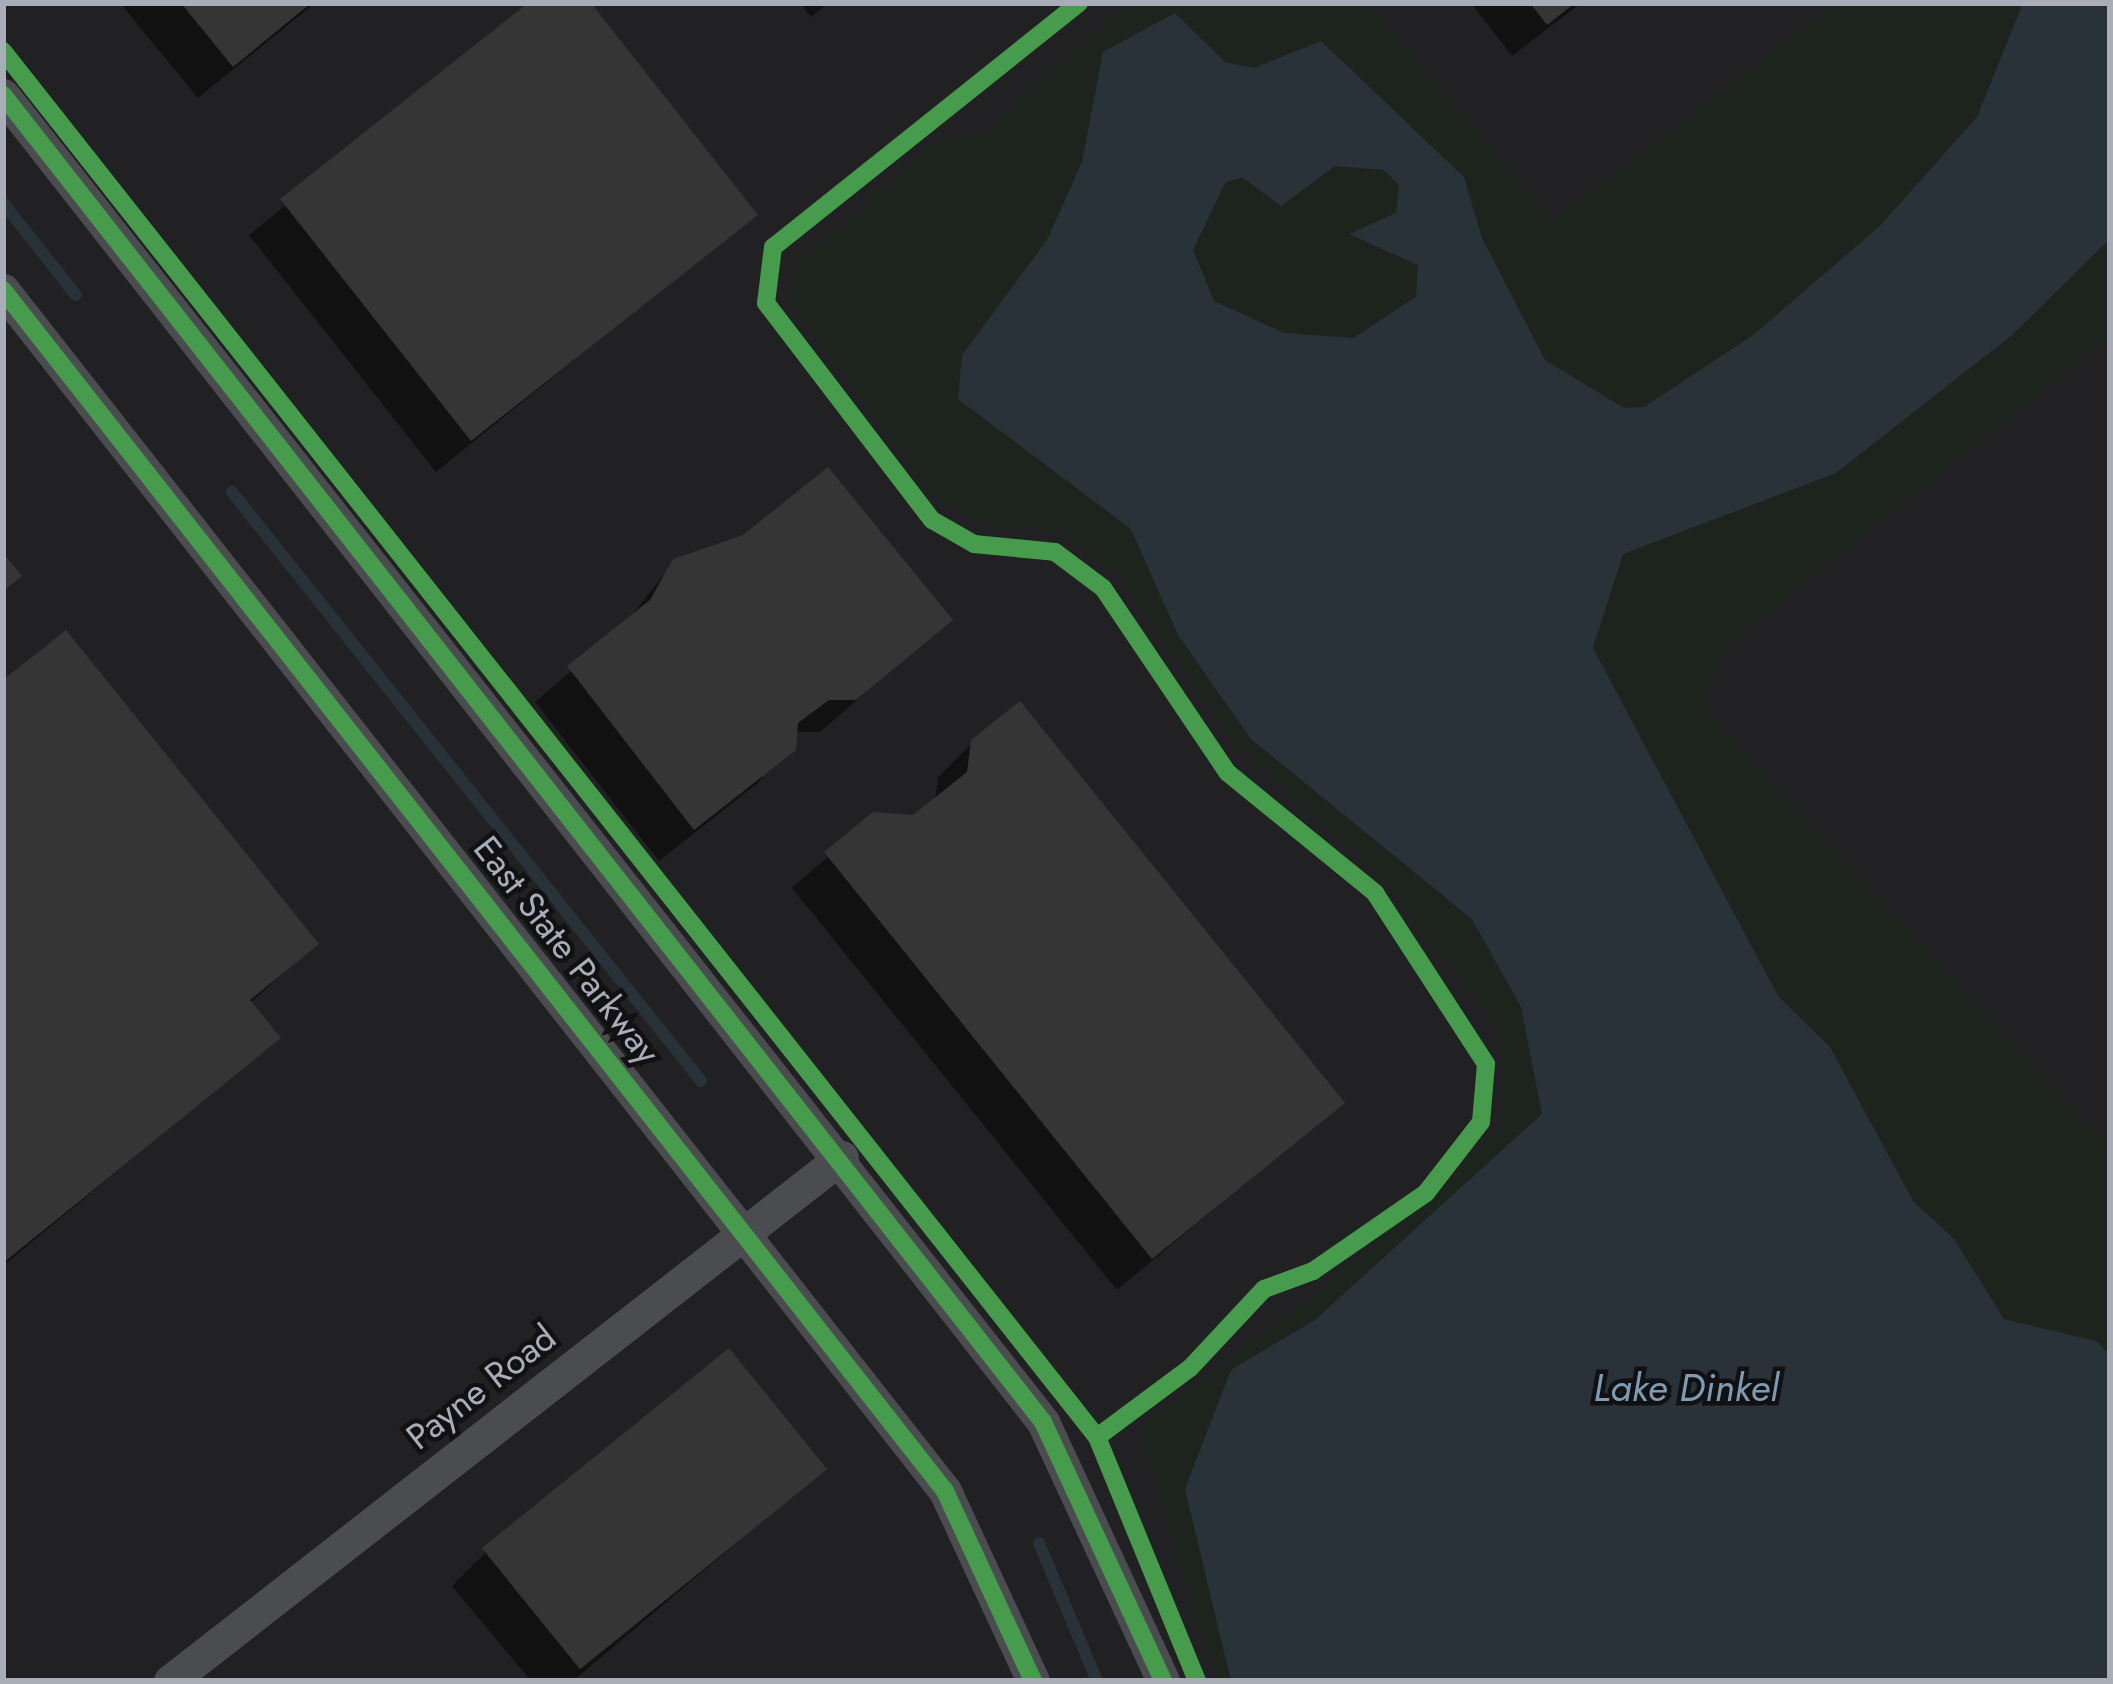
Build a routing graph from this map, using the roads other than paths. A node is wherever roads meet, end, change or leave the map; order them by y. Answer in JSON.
{"nodes":[{"id":1,"x":3,"y":95,"type":"edge"},
{"id":2,"x":3,"y":290,"type":"edge"},
{"id":3,"x":842,"y":1157,"type":"junction"},
{"id":4,"x":746,"y":1229,"type":"junction"},
{"id":5,"x":170,"y":1681,"type":"edge"},
{"id":6,"x":1033,"y":1681,"type":"edge"},
{"id":7,"x":1162,"y":1681,"type":"edge"}],
"edges":[{"from":1,"to":3,"type":"street"},
{"from":2,"to":4,"type":"street","name":"East State Parkway"},
{"from":3,"to":4,"type":"street","name":"Payne Road"},
{"from":3,"to":7,"type":"street"},
{"from":4,"to":5,"type":"street","name":"Payne Road"},
{"from":4,"to":6,"type":"street","name":"East State Parkway"}]}
